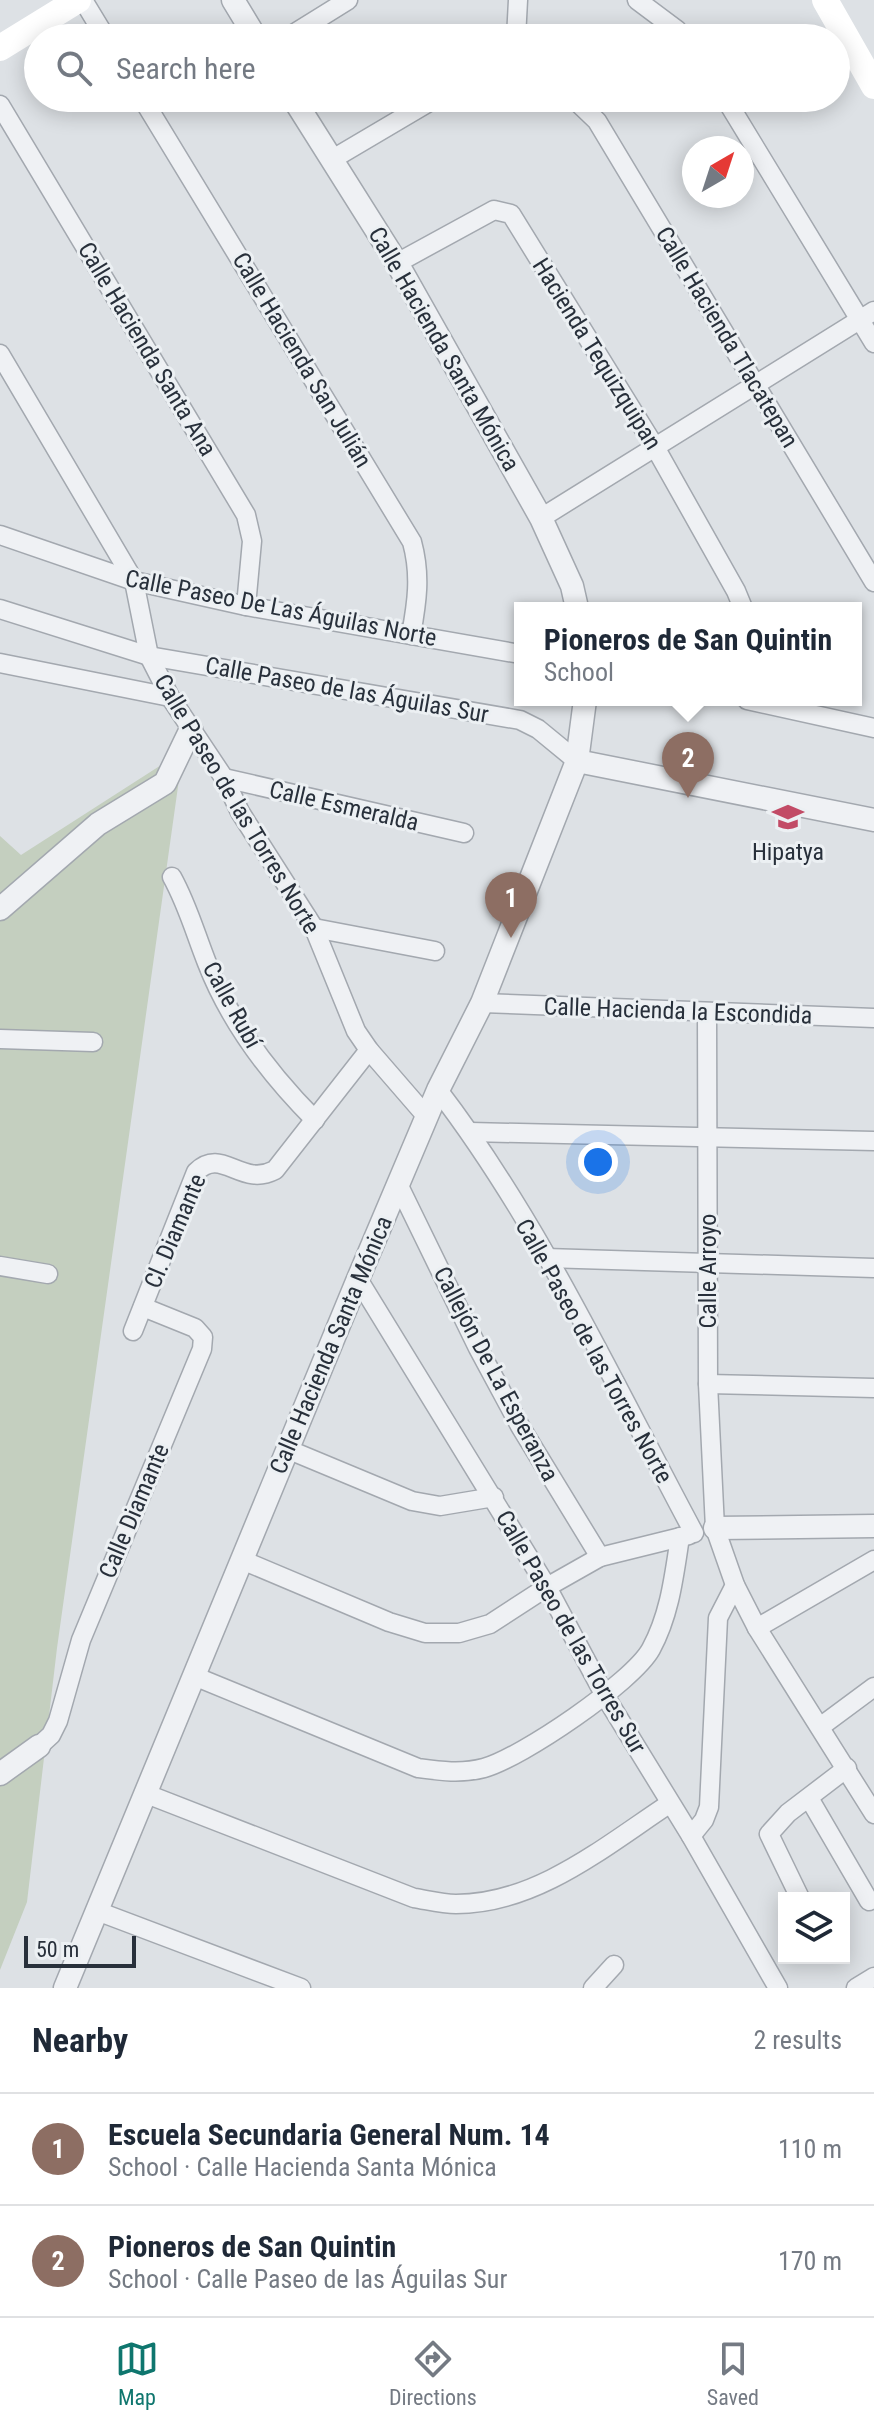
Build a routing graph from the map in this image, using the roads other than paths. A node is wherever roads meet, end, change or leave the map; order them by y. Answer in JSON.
{"nodes":[{"id":1,"x":80,"y":0,"type":"edge"},
{"id":2,"x":233,"y":0,"type":"edge"},
{"id":3,"x":348,"y":0,"type":"edge"},
{"id":4,"x":518,"y":0,"type":"edge"},
{"id":5,"x":637,"y":0,"type":"edge"},
{"id":6,"x":825,"y":0,"type":"edge"},
{"id":7,"x":40,"y":24,"type":"edge"},
{"id":8,"x":96,"y":24,"type":"edge"},
{"id":9,"x":248,"y":24,"type":"edge"},
{"id":10,"x":309,"y":24,"type":"edge"},
{"id":11,"x":517,"y":24,"type":"edge"},
{"id":12,"x":669,"y":24,"type":"edge"},
{"id":13,"x":839,"y":24,"type":"edge"},
{"id":14,"x":24,"y":34,"type":"edge"},
{"id":15,"x":850,"y":44,"type":"edge"},
{"id":16,"x":0,"y":48,"type":"edge"},
{"id":17,"x":874,"y":86,"type":"edge"},
{"id":18,"x":0,"y":105,"type":"edge"},
{"id":19,"x":151,"y":112,"type":"edge"},
{"id":20,"x":302,"y":112,"type":"edge"},
{"id":21,"x":412,"y":112,"type":"edge"},
{"id":22,"x":588,"y":112,"type":"edge"},
{"id":23,"x":734,"y":112,"type":"edge"},
{"id":24,"x":331,"y":160,"type":"junction"},
{"id":25,"x":397,"y":263,"type":"junction"},
{"id":26,"x":867,"y":316,"type":"edge"},
{"id":27,"x":874,"y":343,"type":"edge"},
{"id":28,"x":0,"y":354,"type":"edge"},
{"id":29,"x":756,"y":384,"type":"junction"},
{"id":30,"x":655,"y":447,"type":"junction"},
{"id":31,"x":541,"y":518,"type":"junction"},
{"id":32,"x":0,"y":535,"type":"edge"},
{"id":33,"x":134,"y":581,"type":"junction"},
{"id":34,"x":874,"y":582,"type":"edge"},
{"id":35,"x":576,"y":602,"type":"edge"},
{"id":36,"x":741,"y":602,"type":"edge"},
{"id":37,"x":246,"y":606,"type":"junction"},
{"id":38,"x":0,"y":609,"type":"edge"},
{"id":39,"x":411,"y":635,"type":"junction"},
{"id":40,"x":514,"y":653,"type":"edge"},
{"id":41,"x":149,"y":656,"type":"junction"},
{"id":42,"x":0,"y":663,"type":"edge"},
{"id":43,"x":170,"y":697,"type":"junction"},
{"id":44,"x":584,"y":706,"type":"edge"},
{"id":45,"x":774,"y":706,"type":"edge"},
{"id":46,"x":874,"y":728,"type":"edge"},
{"id":47,"x":191,"y":729,"type":"junction"},
{"id":48,"x":577,"y":761,"type":"junction"},
{"id":49,"x":224,"y":778,"type":"junction"},
{"id":50,"x":874,"y":820,"type":"edge"},
{"id":51,"x":464,"y":833,"type":"dead end"},
{"id":52,"x":172,"y":877,"type":"dead end"},
{"id":53,"x":0,"y":909,"type":"edge"},
{"id":54,"x":314,"y":928,"type":"junction"},
{"id":55,"x":435,"y":951,"type":"dead end"},
{"id":56,"x":482,"y":1003,"type":"junction"},
{"id":57,"x":707,"y":1013,"type":"junction"},
{"id":58,"x":874,"y":1018,"type":"edge"},
{"id":59,"x":0,"y":1039,"type":"edge"},
{"id":60,"x":93,"y":1042,"type":"dead end"},
{"id":61,"x":369,"y":1050,"type":"junction"},
{"id":62,"x":438,"y":1090,"type":"junction"},
{"id":63,"x":427,"y":1117,"type":"junction"},
{"id":64,"x":315,"y":1120,"type":"junction"},
{"id":65,"x":470,"y":1132,"type":"junction"},
{"id":66,"x":709,"y":1137,"type":"junction"},
{"id":67,"x":874,"y":1141,"type":"edge"},
{"id":68,"x":399,"y":1186,"type":"junction"},
{"id":69,"x":546,"y":1258,"type":"junction"},
{"id":70,"x":707,"y":1264,"type":"junction"},
{"id":71,"x":0,"y":1266,"type":"edge"},
{"id":72,"x":874,"y":1268,"type":"edge"},
{"id":73,"x":48,"y":1274,"type":"dead end"},
{"id":74,"x":358,"y":1279,"type":"junction"},
{"id":75,"x":143,"y":1307,"type":"junction"},
{"id":76,"x":133,"y":1331,"type":"dead end"},
{"id":77,"x":708,"y":1384,"type":"junction"},
{"id":78,"x":874,"y":1388,"type":"edge"},
{"id":79,"x":287,"y":1449,"type":"junction"},
{"id":80,"x":494,"y":1497,"type":"junction"},
{"id":81,"x":874,"y":1526,"type":"edge"},
{"id":82,"x":696,"y":1533,"type":"junction"},
{"id":83,"x":600,"y":1557,"type":"junction"},
{"id":84,"x":242,"y":1560,"type":"junction"},
{"id":85,"x":874,"y":1560,"type":"edge"},
{"id":86,"x":735,"y":1585,"type":"junction"},
{"id":87,"x":547,"y":1587,"type":"junction"},
{"id":88,"x":757,"y":1628,"type":"junction"},
{"id":89,"x":194,"y":1676,"type":"junction"},
{"id":90,"x":874,"y":1687,"type":"edge"},
{"id":91,"x":605,"y":1696,"type":"junction"},
{"id":92,"x":820,"y":1727,"type":"junction"},
{"id":93,"x":39,"y":1746,"type":"joint"},
{"id":94,"x":847,"y":1768,"type":"junction"},
{"id":95,"x":0,"y":1774,"type":"edge"},
{"id":96,"x":144,"y":1793,"type":"junction"},
{"id":97,"x":809,"y":1798,"type":"junction"},
{"id":98,"x":669,"y":1804,"type":"junction"},
{"id":99,"x":874,"y":1814,"type":"edge"},
{"id":100,"x":691,"y":1836,"type":"junction"},
{"id":101,"x":797,"y":1892,"type":"edge"},
{"id":102,"x":869,"y":1901,"type":"dead end"},
{"id":103,"x":97,"y":1911,"type":"junction"},
{"id":104,"x":614,"y":1965,"type":"dead end"},
{"id":105,"x":874,"y":1977,"type":"edge"},
{"id":106,"x":65,"y":1988,"type":"edge"},
{"id":107,"x":301,"y":1988,"type":"edge"},
{"id":108,"x":593,"y":1988,"type":"edge"},
{"id":109,"x":778,"y":1988,"type":"edge"},
{"id":110,"x":856,"y":1988,"type":"edge"}],
"edges":[{"from":1,"to":7,"type":"main road"},
{"from":1,"to":8,"type":"street"},
{"from":2,"to":9,"type":"street"},
{"from":3,"to":10,"type":"street"},
{"from":4,"to":11,"type":"street"},
{"from":5,"to":12,"type":"street"},
{"from":6,"to":13,"type":"main road"},
{"from":14,"to":16,"type":"main road"},
{"from":15,"to":17,"type":"main road"},
{"from":18,"to":37,"type":"street","name":"Calle Hacienda Santa Ana"},
{"from":19,"to":39,"type":"street","name":"Calle Hacienda San Julián"},
{"from":20,"to":24,"type":"street","name":"Calle Hacienda Santa Mónica"},
{"from":21,"to":24,"type":"street"},
{"from":22,"to":29,"type":"street","name":"Calle Hacienda Tlacatepan"},
{"from":23,"to":26,"type":"street"},
{"from":24,"to":25,"type":"street","name":"Calle Hacienda Santa Mónica"},
{"from":25,"to":30,"type":"street","name":"Hacienda Tequizquipan"},
{"from":25,"to":31,"type":"street","name":"Calle Hacienda Santa Mónica"},
{"from":26,"to":27,"type":"street"},
{"from":26,"to":29,"type":"street"},
{"from":28,"to":33,"type":"street","name":"Calle Paseo de las Torres Norte"},
{"from":29,"to":30,"type":"street"},
{"from":29,"to":34,"type":"street","name":"Calle Hacienda Tlacatepan"},
{"from":30,"to":31,"type":"street"},
{"from":30,"to":36,"type":"street","name":"Hacienda Tequizquipan"},
{"from":31,"to":35,"type":"street","name":"Calle Hacienda Santa Mónica"},
{"from":32,"to":33,"type":"street","name":"Calle Paseo De Las Águilas Norte"},
{"from":33,"to":37,"type":"street","name":"Calle Paseo De Las Águilas Norte"},
{"from":33,"to":41,"type":"street","name":"Calle Paseo de las Torres Norte"},
{"from":37,"to":39,"type":"street","name":"Calle Paseo De Las Águilas Norte"},
{"from":38,"to":41,"type":"street","name":"Calle Paseo de las Águilas Sur"},
{"from":39,"to":40,"type":"street","name":"Calle Paseo De Las Águilas Norte"},
{"from":41,"to":43,"type":"street","name":"Calle Paseo de las Torres Norte"},
{"from":41,"to":48,"type":"street","name":"Calle Paseo de las Águilas Sur"},
{"from":42,"to":43,"type":"street"},
{"from":43,"to":47,"type":"street","name":"Calle Paseo de las Torres Norte"},
{"from":44,"to":48,"type":"street","name":"Calle Hacienda Santa Mónica"},
{"from":45,"to":46,"type":"street"},
{"from":47,"to":49,"type":"street","name":"Calle Paseo de las Torres Norte"},
{"from":47,"to":53,"type":"street"},
{"from":48,"to":50,"type":"street","name":"Calle Paseo de las Águilas Sur"},
{"from":48,"to":56,"type":"street","name":"Calle Hacienda Santa Mónica"},
{"from":49,"to":51,"type":"street","name":"Calle Esmeralda"},
{"from":49,"to":54,"type":"street","name":"Calle Paseo de las Torres Norte"},
{"from":52,"to":64,"type":"street","name":"Calle Rubí"},
{"from":54,"to":55,"type":"street"},
{"from":54,"to":61,"type":"street","name":"Calle Paseo de las Torres Norte"},
{"from":56,"to":57,"type":"street","name":"Calle Hacienda la Escondida"},
{"from":56,"to":62,"type":"street","name":"Calle Hacienda Santa Mónica"},
{"from":57,"to":58,"type":"street","name":"Calle Hacienda la Escondida"},
{"from":57,"to":66,"type":"street","name":"Calle Arroyo"},
{"from":59,"to":60,"type":"street"},
{"from":61,"to":63,"type":"street","name":"Calle Paseo de las Torres Norte"},
{"from":61,"to":64,"type":"street","name":"Cl. Diamante"},
{"from":62,"to":63,"type":"street","name":"Calle Hacienda Santa Mónica"},
{"from":62,"to":65,"type":"street","name":"Calle Paseo de las Torres Norte"},
{"from":63,"to":68,"type":"street","name":"Calle Hacienda Santa Mónica"},
{"from":64,"to":75,"type":"street","name":"Cl. Diamante"},
{"from":65,"to":66,"type":"street"},
{"from":65,"to":69,"type":"street","name":"Calle Paseo de las Torres Norte"},
{"from":66,"to":67,"type":"street"},
{"from":66,"to":70,"type":"street","name":"Calle Arroyo"},
{"from":68,"to":74,"type":"street","name":"Calle Hacienda Santa Mónica"},
{"from":68,"to":83,"type":"street","name":"Callejón De La Esperanza"},
{"from":69,"to":70,"type":"street"},
{"from":69,"to":82,"type":"street","name":"Calle Paseo de las Torres Norte"},
{"from":70,"to":72,"type":"street"},
{"from":70,"to":77,"type":"street","name":"Calle Arroyo"},
{"from":71,"to":73,"type":"street"},
{"from":74,"to":79,"type":"street","name":"Calle Hacienda Santa Mónica"},
{"from":74,"to":80,"type":"street","name":"Calle Paseo de las Torres Sur"},
{"from":75,"to":76,"type":"street","name":"Cl. Diamante"},
{"from":75,"to":93,"type":"street","name":"Calle Diamante"},
{"from":77,"to":78,"type":"street"},
{"from":77,"to":82,"type":"street","name":"Calle Arroyo"},
{"from":79,"to":80,"type":"street"},
{"from":79,"to":84,"type":"street","name":"Calle Hacienda Santa Mónica"},
{"from":80,"to":87,"type":"street","name":"Calle Paseo de las Torres Sur"},
{"from":81,"to":82,"type":"street"},
{"from":82,"to":83,"type":"street"},
{"from":82,"to":86,"type":"street","name":"Calle Paseo de las Torres Norte"},
{"from":82,"to":91,"type":"street"},
{"from":83,"to":87,"type":"street"},
{"from":84,"to":87,"type":"street"},
{"from":84,"to":89,"type":"street","name":"Calle Hacienda Santa Mónica"},
{"from":85,"to":88,"type":"street"},
{"from":86,"to":88,"type":"street","name":"Calle Paseo de las Torres Norte"},
{"from":86,"to":100,"type":"street"},
{"from":87,"to":91,"type":"street","name":"Calle Paseo de las Torres Sur"},
{"from":88,"to":92,"type":"street","name":"Calle Paseo de las Torres Norte"},
{"from":89,"to":91,"type":"street"},
{"from":89,"to":96,"type":"street","name":"Calle Hacienda Santa Mónica"},
{"from":90,"to":92,"type":"street"},
{"from":91,"to":98,"type":"street","name":"Calle Paseo de las Torres Sur"},
{"from":92,"to":94,"type":"street","name":"Calle Paseo de las Torres Norte"},
{"from":93,"to":95,"type":"street"},
{"from":94,"to":97,"type":"street"},
{"from":94,"to":99,"type":"street","name":"Calle Paseo de las Torres Norte"},
{"from":96,"to":98,"type":"street"},
{"from":96,"to":103,"type":"street","name":"Calle Hacienda Santa Mónica"},
{"from":97,"to":101,"type":"street"},
{"from":97,"to":102,"type":"street"},
{"from":98,"to":100,"type":"street","name":"Calle Paseo de las Torres Sur"},
{"from":100,"to":109,"type":"street","name":"Calle Paseo de las Torres Sur"},
{"from":103,"to":106,"type":"street","name":"Calle Hacienda Santa Mónica"},
{"from":103,"to":107,"type":"street"},
{"from":104,"to":108,"type":"street"},
{"from":105,"to":110,"type":"street"}]}
